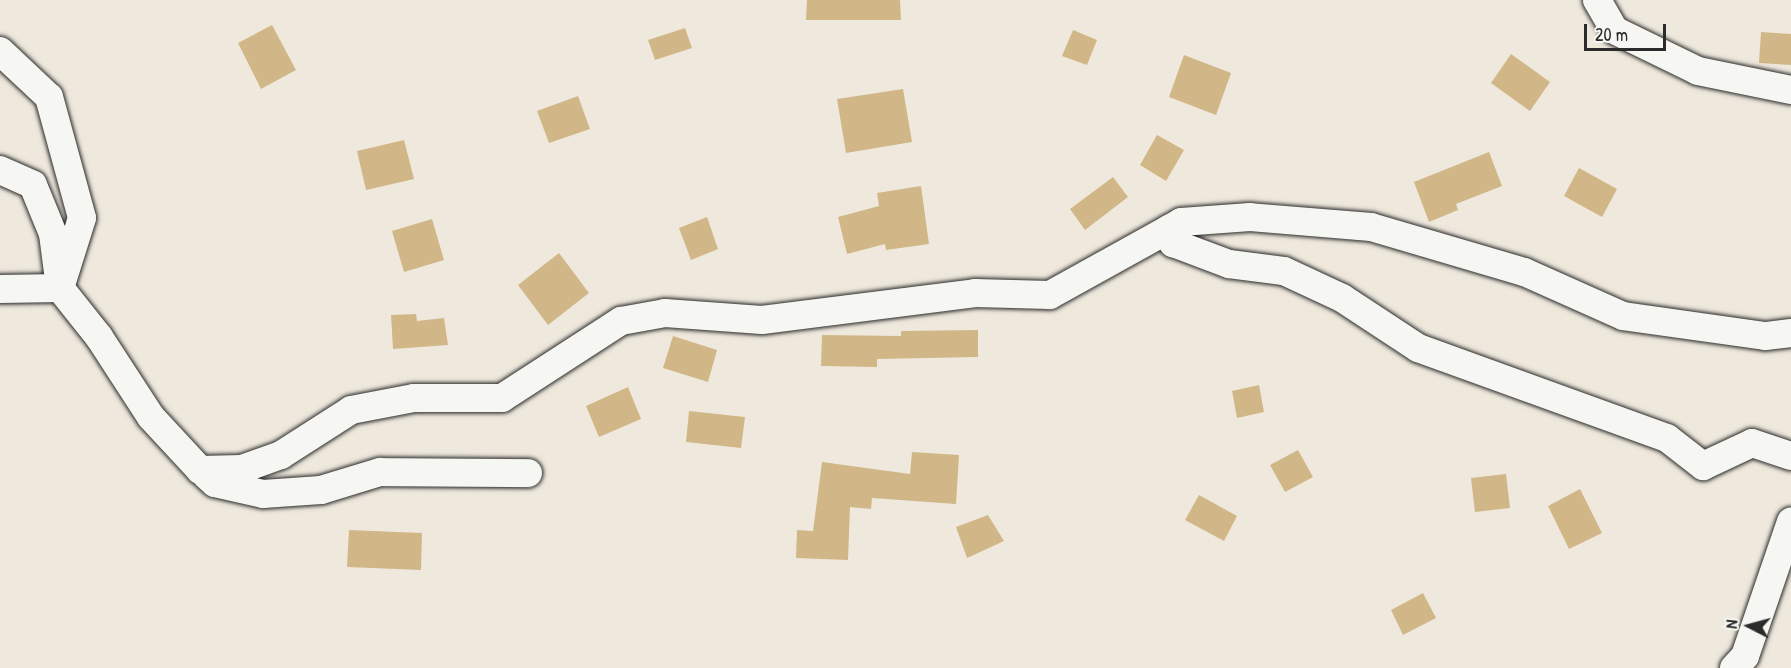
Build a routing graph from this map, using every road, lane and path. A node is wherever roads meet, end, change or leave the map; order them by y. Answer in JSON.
{"nodes":[{"id":1,"x":1597,"y":0,"type":"edge"},
{"id":2,"x":0,"y":51,"type":"edge"},
{"id":3,"x":1791,"y":90,"type":"edge"},
{"id":4,"x":0,"y":170,"type":"edge"},
{"id":5,"x":1169,"y":229,"type":"junction"},
{"id":6,"x":60,"y":288,"type":"junction"},
{"id":7,"x":0,"y":289,"type":"edge"},
{"id":8,"x":1791,"y":333,"type":"edge"},
{"id":9,"x":1791,"y":456,"type":"edge"},
{"id":10,"x":200,"y":470,"type":"junction"},
{"id":11,"x":528,"y":473,"type":"dead end"},
{"id":12,"x":1791,"y":522,"type":"edge"},
{"id":13,"x":1734,"y":668,"type":"edge"}],
"edges":[{"from":1,"to":3,"type":"street"},
{"from":2,"to":6,"type":"street"},
{"from":4,"to":6,"type":"street"},
{"from":5,"to":8,"type":"street"},
{"from":5,"to":9,"type":"street"},
{"from":5,"to":10,"type":"street"},
{"from":6,"to":7,"type":"street"},
{"from":6,"to":10,"type":"street"},
{"from":10,"to":11,"type":"street"},
{"from":12,"to":13,"type":"street"}]}
